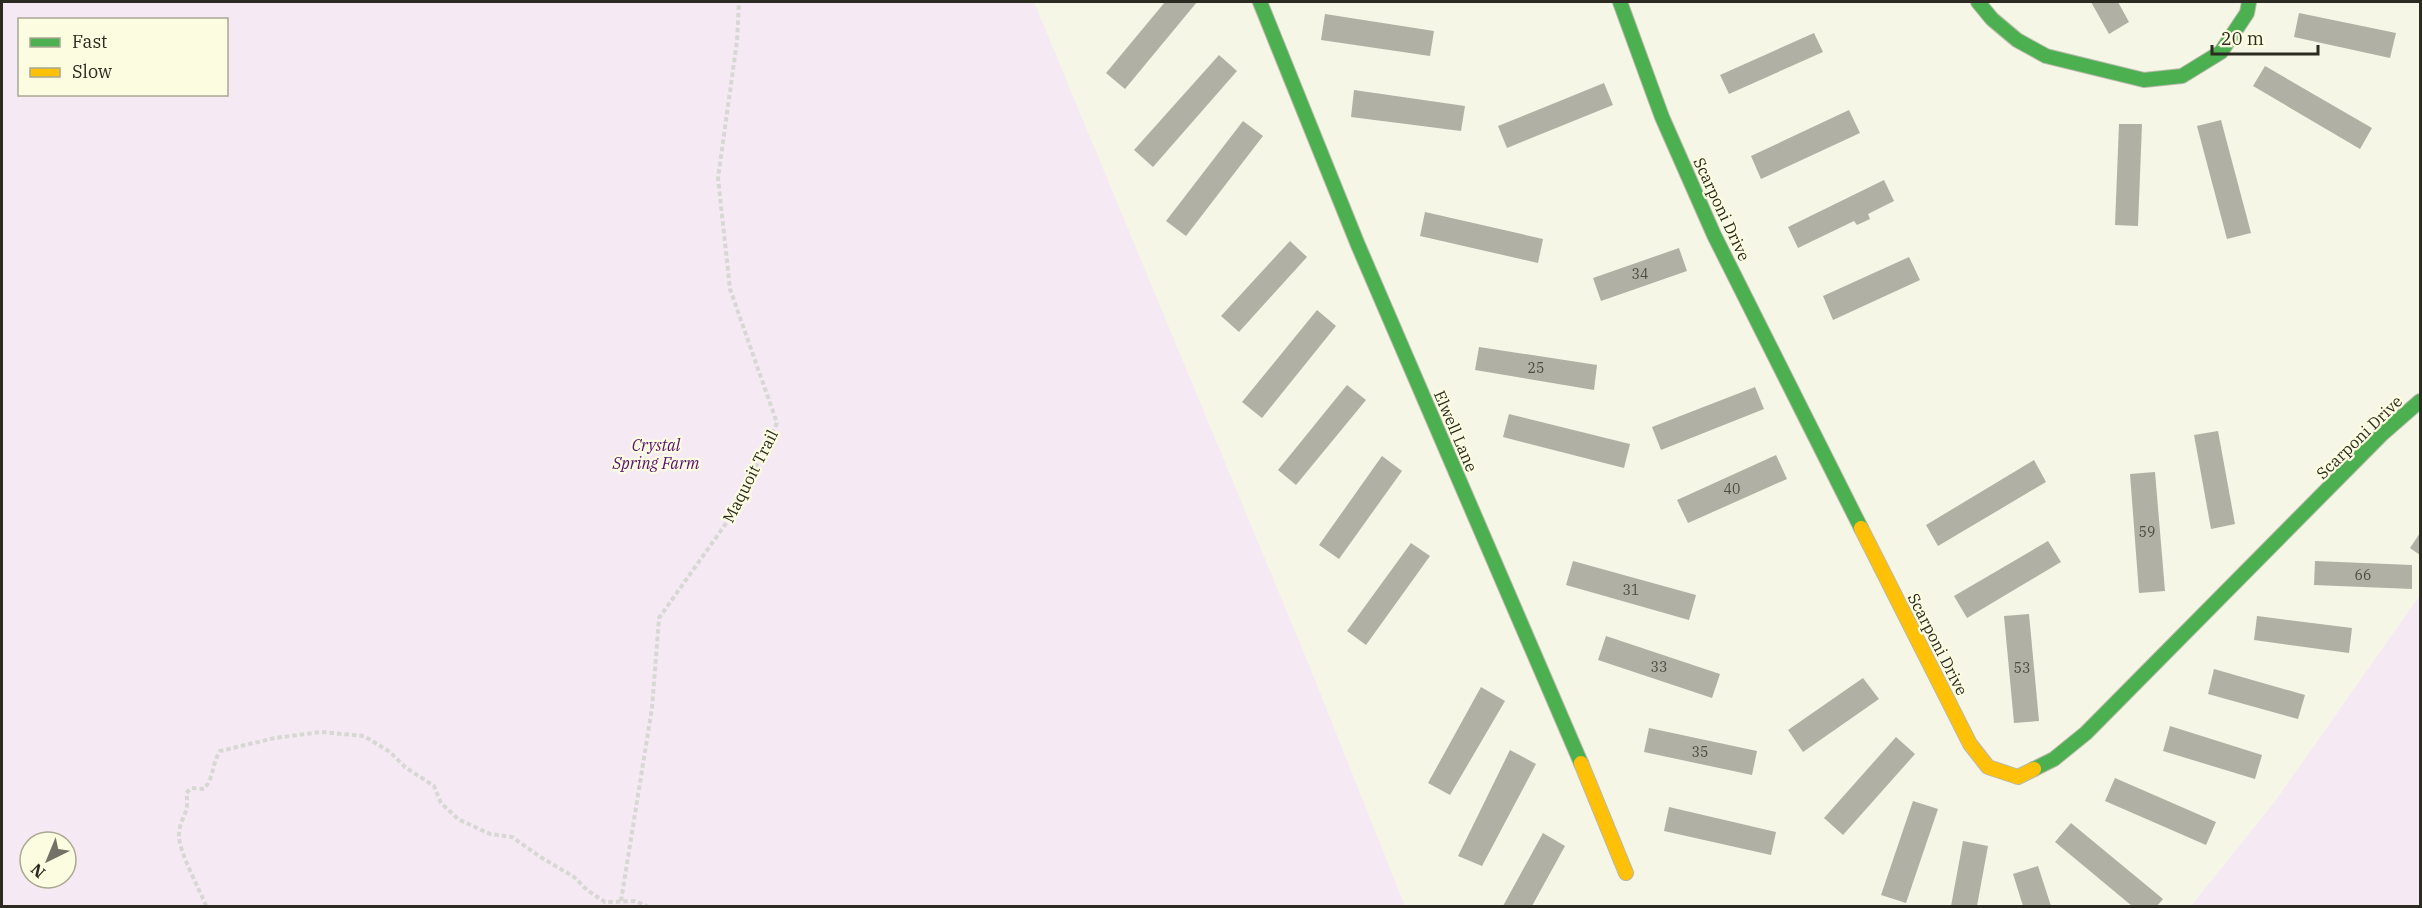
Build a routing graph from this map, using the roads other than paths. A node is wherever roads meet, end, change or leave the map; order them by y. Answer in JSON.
{"nodes":[{"id":1,"x":1260,"y":2,"type":"edge"},
{"id":2,"x":1620,"y":2,"type":"edge"},
{"id":3,"x":1978,"y":2,"type":"edge"},
{"id":4,"x":2249,"y":2,"type":"edge"},
{"id":5,"x":2421,"y":401,"type":"edge"},
{"id":6,"x":1626,"y":873,"type":"dead end"}],
"edges":[{"from":1,"to":6,"type":"street","name":"Elwell Lane"},
{"from":2,"to":5,"type":"street","name":"Scarponi Drive"},
{"from":3,"to":4,"type":"street"}]}
